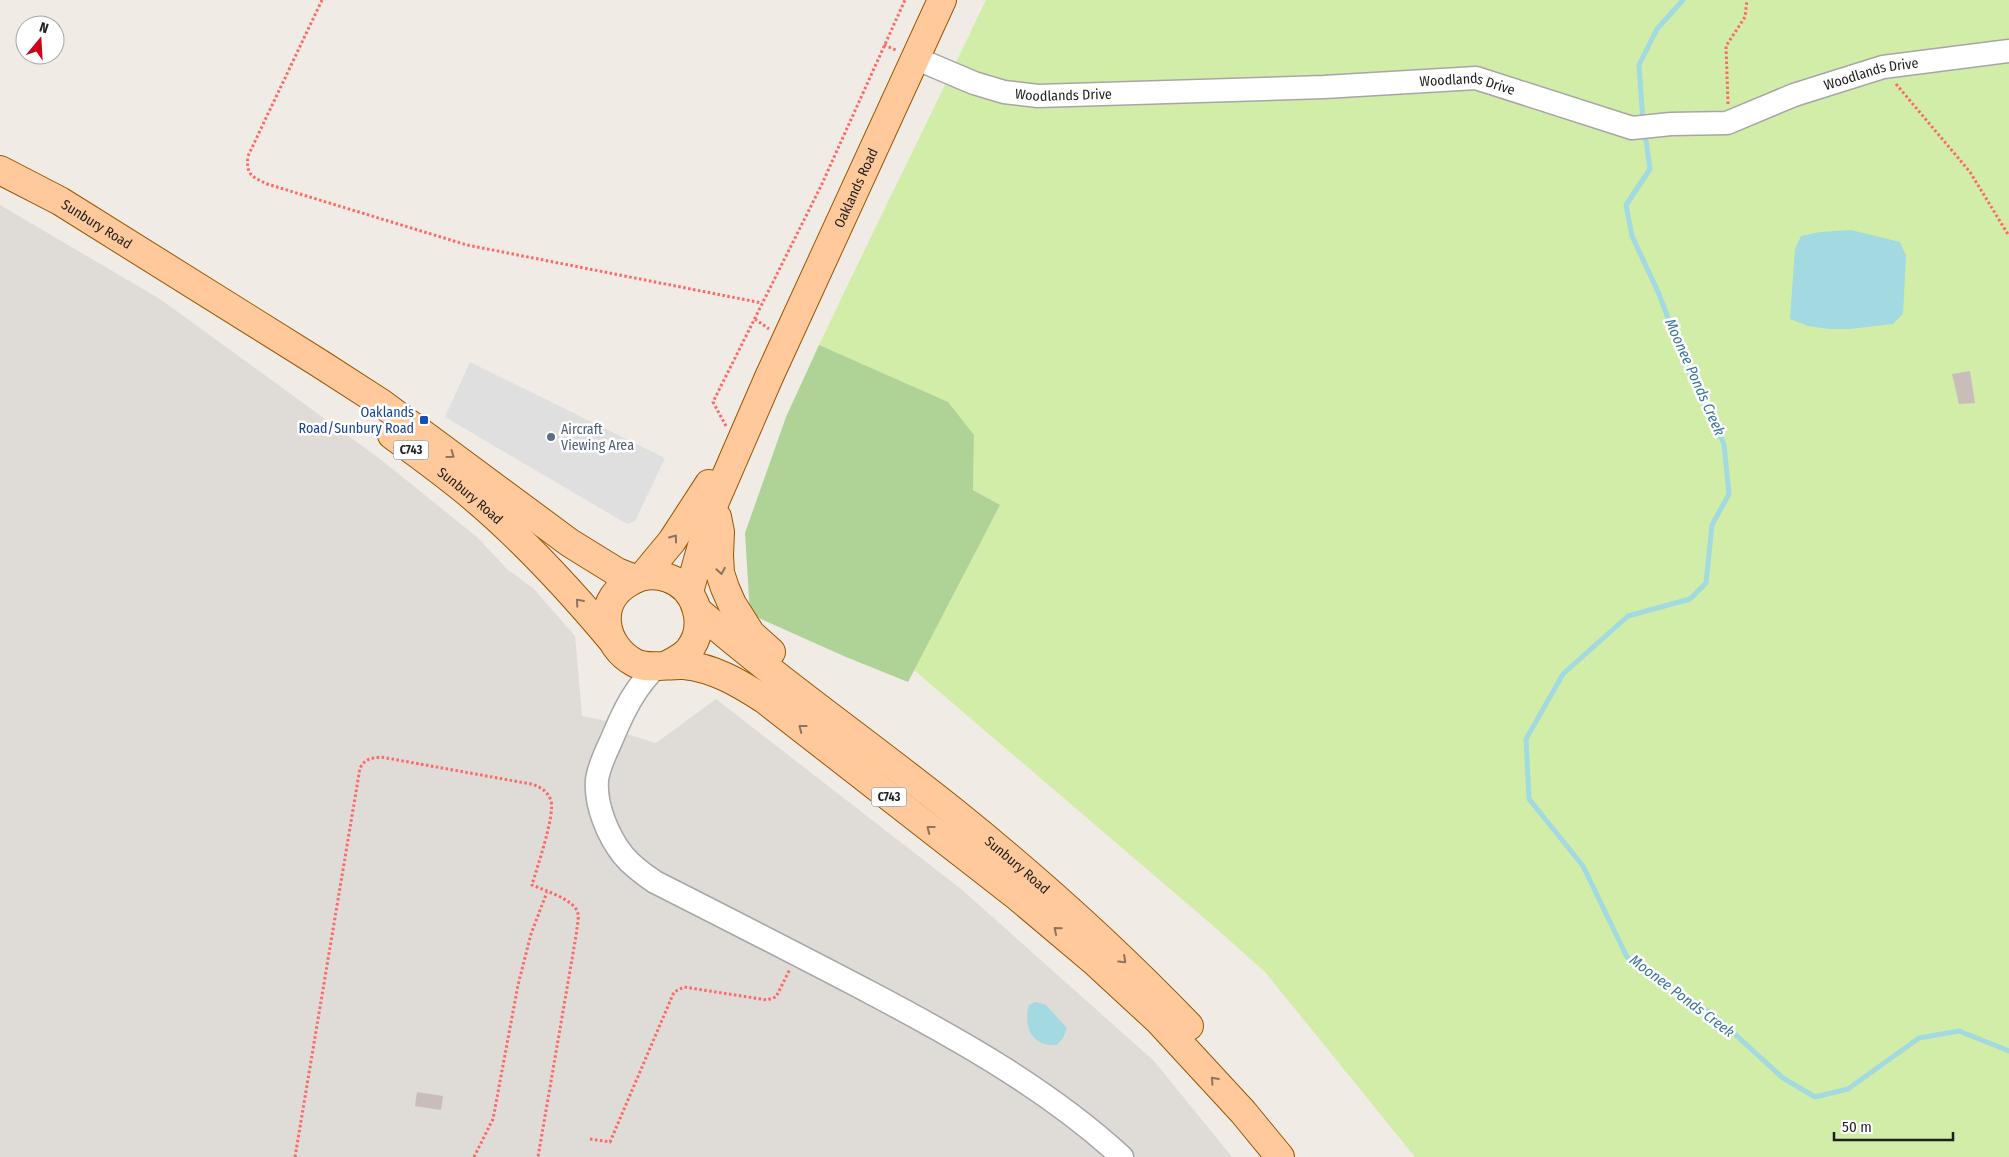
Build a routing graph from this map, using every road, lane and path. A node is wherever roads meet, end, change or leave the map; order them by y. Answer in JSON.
{"nodes":[{"id":1,"x":322,"y":0,"type":"edge"},
{"id":2,"x":905,"y":0,"type":"edge"},
{"id":3,"x":942,"y":0,"type":"edge"},
{"id":4,"x":1748,"y":0,"type":"edge"},
{"id":5,"x":2009,"y":51,"type":"edge"},
{"id":6,"x":915,"y":58,"type":"junction"},
{"id":7,"x":1882,"y":67,"type":"junction"},
{"id":8,"x":1729,"y":94,"type":"dead end"},
{"id":9,"x":0,"y":170,"type":"edge"},
{"id":10,"x":2009,"y":236,"type":"edge"},
{"id":11,"x":191,"y":284,"type":"junction"},
{"id":12,"x":762,"y":303,"type":"junction"},
{"id":13,"x":768,"y":377,"type":"junction"},
{"id":14,"x":734,"y":440,"type":"junction"},
{"id":15,"x":707,"y":503,"type":"junction"},
{"id":16,"x":639,"y":577,"type":"junction"},
{"id":17,"x":694,"y":601,"type":"junction"},
{"id":18,"x":616,"y":647,"type":"junction"},
{"id":19,"x":662,"y":666,"type":"junction"},
{"id":20,"x":622,"y":714,"type":"junction"},
{"id":21,"x":954,"y":813,"type":"junction"},
{"id":22,"x":547,"y":892,"type":"junction"},
{"id":23,"x":797,"y":954,"type":"junction"},
{"id":24,"x":590,"y":1139,"type":"dead end"},
{"id":25,"x":295,"y":1157,"type":"edge"},
{"id":26,"x":474,"y":1157,"type":"edge"},
{"id":27,"x":538,"y":1157,"type":"edge"},
{"id":28,"x":1122,"y":1157,"type":"edge"},
{"id":29,"x":1280,"y":1157,"type":"edge"},
{"id":30,"x":1300,"y":1157,"type":"edge"}],
"edges":[{"from":1,"to":12,"type":"path"},
{"from":2,"to":12,"type":"path"},
{"from":3,"to":6,"type":"main road","name":"Oaklands Road"},
{"from":4,"to":8,"type":"path"},
{"from":5,"to":7,"type":"lane","name":"Woodlands Drive"},
{"from":6,"to":7,"type":"lane","name":"Woodlands Drive"},
{"from":6,"to":13,"type":"main road","name":"Oaklands Road"},
{"from":7,"to":10,"type":"path"},
{"from":9,"to":11,"type":"main road","name":"Sunbury Road","number":"C743"},
{"from":11,"to":16,"type":"main road","name":"Sunbury Road","number":"C743","one_way":true},
{"from":18,"to":11,"type":"main road","name":"Sunbury Road","number":"C743","one_way":true},
{"from":12,"to":14,"type":"path"},
{"from":13,"to":14,"type":"main road","name":"Oaklands Road"},
{"from":13,"to":15,"type":"main road","name":"Oaklands Road"},
{"from":14,"to":15,"type":"main road","name":"Oaklands Road"},
{"from":16,"to":15,"type":"main road","name":"Oaklands Road","one_way":true},
{"from":15,"to":17,"type":"main road","name":"Oaklands Road"},
{"from":15,"to":21,"type":"main road","one_way":true},
{"from":16,"to":17,"type":"main road","number":"C743"},
{"from":16,"to":18,"type":"main road"},
{"from":17,"to":19,"type":"main road"},
{"from":17,"to":21,"type":"main road","name":"Sunbury Road","number":"C743"},
{"from":18,"to":19,"type":"main road","number":"C743"},
{"from":18,"to":20,"type":"lane"},
{"from":19,"to":20,"type":"lane"},
{"from":29,"to":19,"type":"main road","name":"Sunbury Road","number":"C743","one_way":true},
{"from":20,"to":23,"type":"lane"},
{"from":21,"to":30,"type":"main road","name":"Sunbury Road","number":"C743","one_way":true},
{"from":22,"to":25,"type":"path"},
{"from":22,"to":26,"type":"path"},
{"from":22,"to":27,"type":"path"},
{"from":23,"to":24,"type":"path"},
{"from":23,"to":28,"type":"lane"}]}
